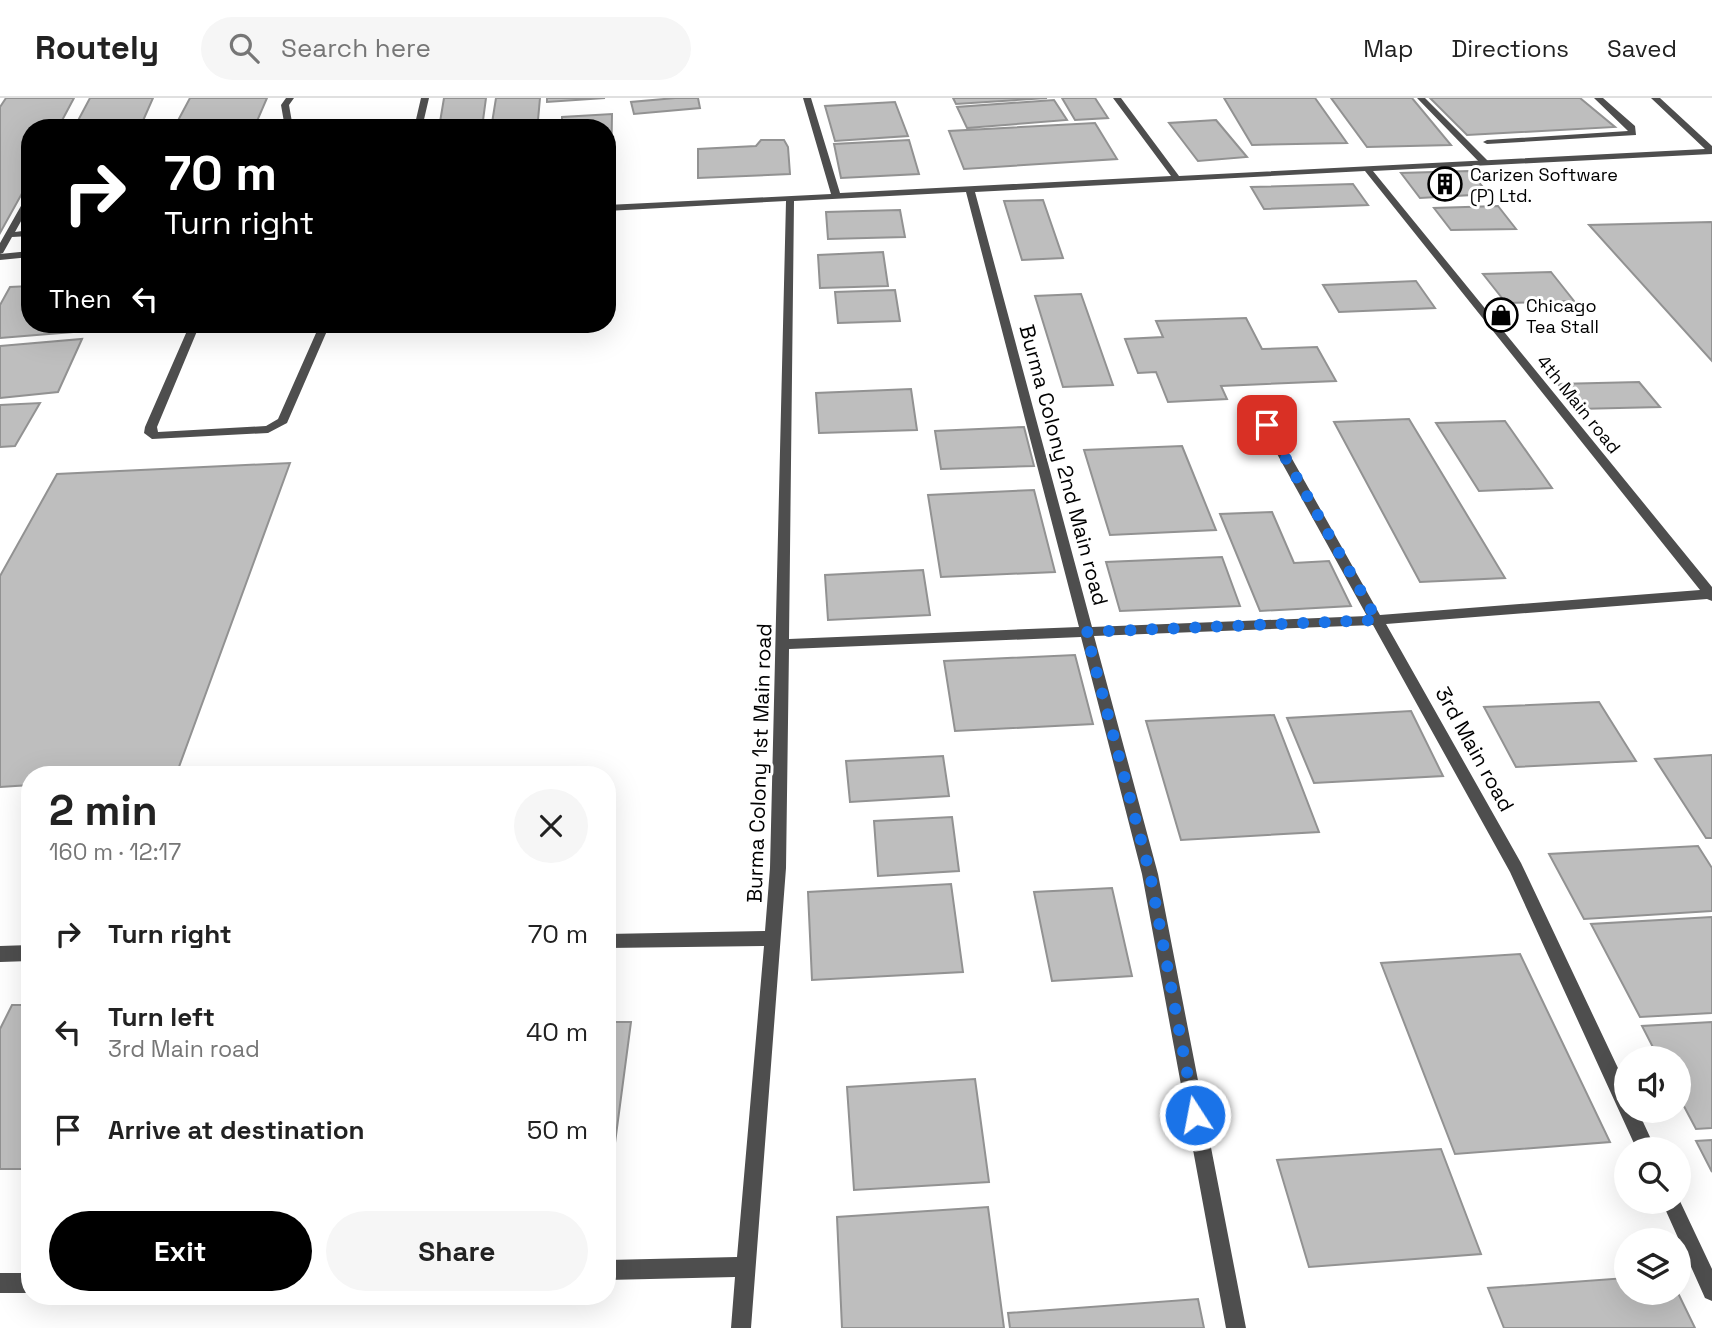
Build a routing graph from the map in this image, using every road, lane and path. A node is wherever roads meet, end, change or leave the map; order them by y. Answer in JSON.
{"nodes":[{"id":1,"x":290,"y":98,"type":"edge"},
{"id":2,"x":425,"y":98,"type":"edge"},
{"id":3,"x":807,"y":98,"type":"edge"},
{"id":4,"x":1117,"y":98,"type":"edge"},
{"id":5,"x":1421,"y":98,"type":"edge"},
{"id":6,"x":1598,"y":98,"type":"edge"},
{"id":7,"x":1655,"y":98,"type":"edge"},
{"id":8,"x":287,"y":119,"type":"edge"},
{"id":9,"x":420,"y":119,"type":"edge"},
{"id":10,"x":1487,"y":142,"type":"dead end"},
{"id":11,"x":1712,"y":151,"type":"edge"},
{"id":12,"x":1485,"y":163,"type":"junction"},
{"id":13,"x":1367,"y":169,"type":"junction"},
{"id":14,"x":1177,"y":179,"type":"junction"},
{"id":15,"x":970,"y":189,"type":"junction"},
{"id":16,"x":836,"y":196,"type":"junction"},
{"id":17,"x":790,"y":199,"type":"junction"},
{"id":18,"x":616,"y":208,"type":"edge"},
{"id":19,"x":21,"y":213,"type":"edge"},
{"id":20,"x":21,"y":233,"type":"edge"},
{"id":21,"x":9,"y":234,"type":"junction"},
{"id":22,"x":0,"y":251,"type":"edge"},
{"id":23,"x":21,"y":255,"type":"edge"},
{"id":24,"x":0,"y":257,"type":"edge"},
{"id":25,"x":191,"y":333,"type":"edge"},
{"id":26,"x":321,"y":333,"type":"edge"},
{"id":27,"x":1267,"y":425,"type":"dead end"},
{"id":28,"x":1711,"y":595,"type":"edge"},
{"id":29,"x":1377,"y":620,"type":"junction"},
{"id":30,"x":1086,"y":632,"type":"junction"},
{"id":31,"x":784,"y":644,"type":"junction"},
{"id":32,"x":772,"y":938,"type":"junction"},
{"id":33,"x":616,"y":942,"type":"edge"},
{"id":34,"x":21,"y":953,"type":"edge"},
{"id":35,"x":0,"y":954,"type":"edge"},
{"id":36,"x":1614,"y":1079,"type":"edge"},
{"id":37,"x":1677,"y":1214,"type":"edge"},
{"id":38,"x":744,"y":1267,"type":"junction"},
{"id":39,"x":616,"y":1270,"type":"edge"},
{"id":40,"x":0,"y":1283,"type":"edge"},
{"id":41,"x":21,"y":1283,"type":"edge"},
{"id":42,"x":1712,"y":1291,"type":"edge"},
{"id":43,"x":741,"y":1328,"type":"edge"},
{"id":44,"x":1236,"y":1328,"type":"edge"}],
"edges":[{"from":1,"to":8,"type":"street"},
{"from":2,"to":9,"type":"street"},
{"from":3,"to":16,"type":"street"},
{"from":4,"to":14,"type":"street"},
{"from":5,"to":12,"type":"street"},
{"from":6,"to":10,"type":"street"},
{"from":7,"to":11,"type":"street"},
{"from":11,"to":12,"type":"street"},
{"from":12,"to":13,"type":"street"},
{"from":13,"to":14,"type":"street"},
{"from":13,"to":28,"type":"street","name":"4th Main road"},
{"from":14,"to":15,"type":"street"},
{"from":15,"to":16,"type":"street"},
{"from":15,"to":30,"type":"street","name":"Burma Colony 2nd Main road"},
{"from":16,"to":17,"type":"street"},
{"from":17,"to":18,"type":"street"},
{"from":17,"to":31,"type":"street","name":"Burma Colony 1st Main road"},
{"from":19,"to":21,"type":"street"},
{"from":20,"to":21,"type":"street"},
{"from":21,"to":22,"type":"street"},
{"from":23,"to":24,"type":"street"},
{"from":25,"to":26,"type":"street"},
{"from":27,"to":29,"type":"street","name":"3rd Main road"},
{"from":28,"to":29,"type":"street"},
{"from":29,"to":30,"type":"street"},
{"from":29,"to":36,"type":"street","name":"3rd Main road"},
{"from":30,"to":31,"type":"street"},
{"from":30,"to":44,"type":"street","name":"Burma Colony 2nd Main road"},
{"from":31,"to":32,"type":"street","name":"Burma Colony 1st Main road"},
{"from":32,"to":33,"type":"street"},
{"from":32,"to":38,"type":"street","name":"Burma Colony 1st Main road"},
{"from":34,"to":35,"type":"street"},
{"from":37,"to":42,"type":"street"},
{"from":38,"to":39,"type":"street"},
{"from":38,"to":43,"type":"street","name":"Burma Colony 1st Main road"},
{"from":40,"to":41,"type":"street"}]}
